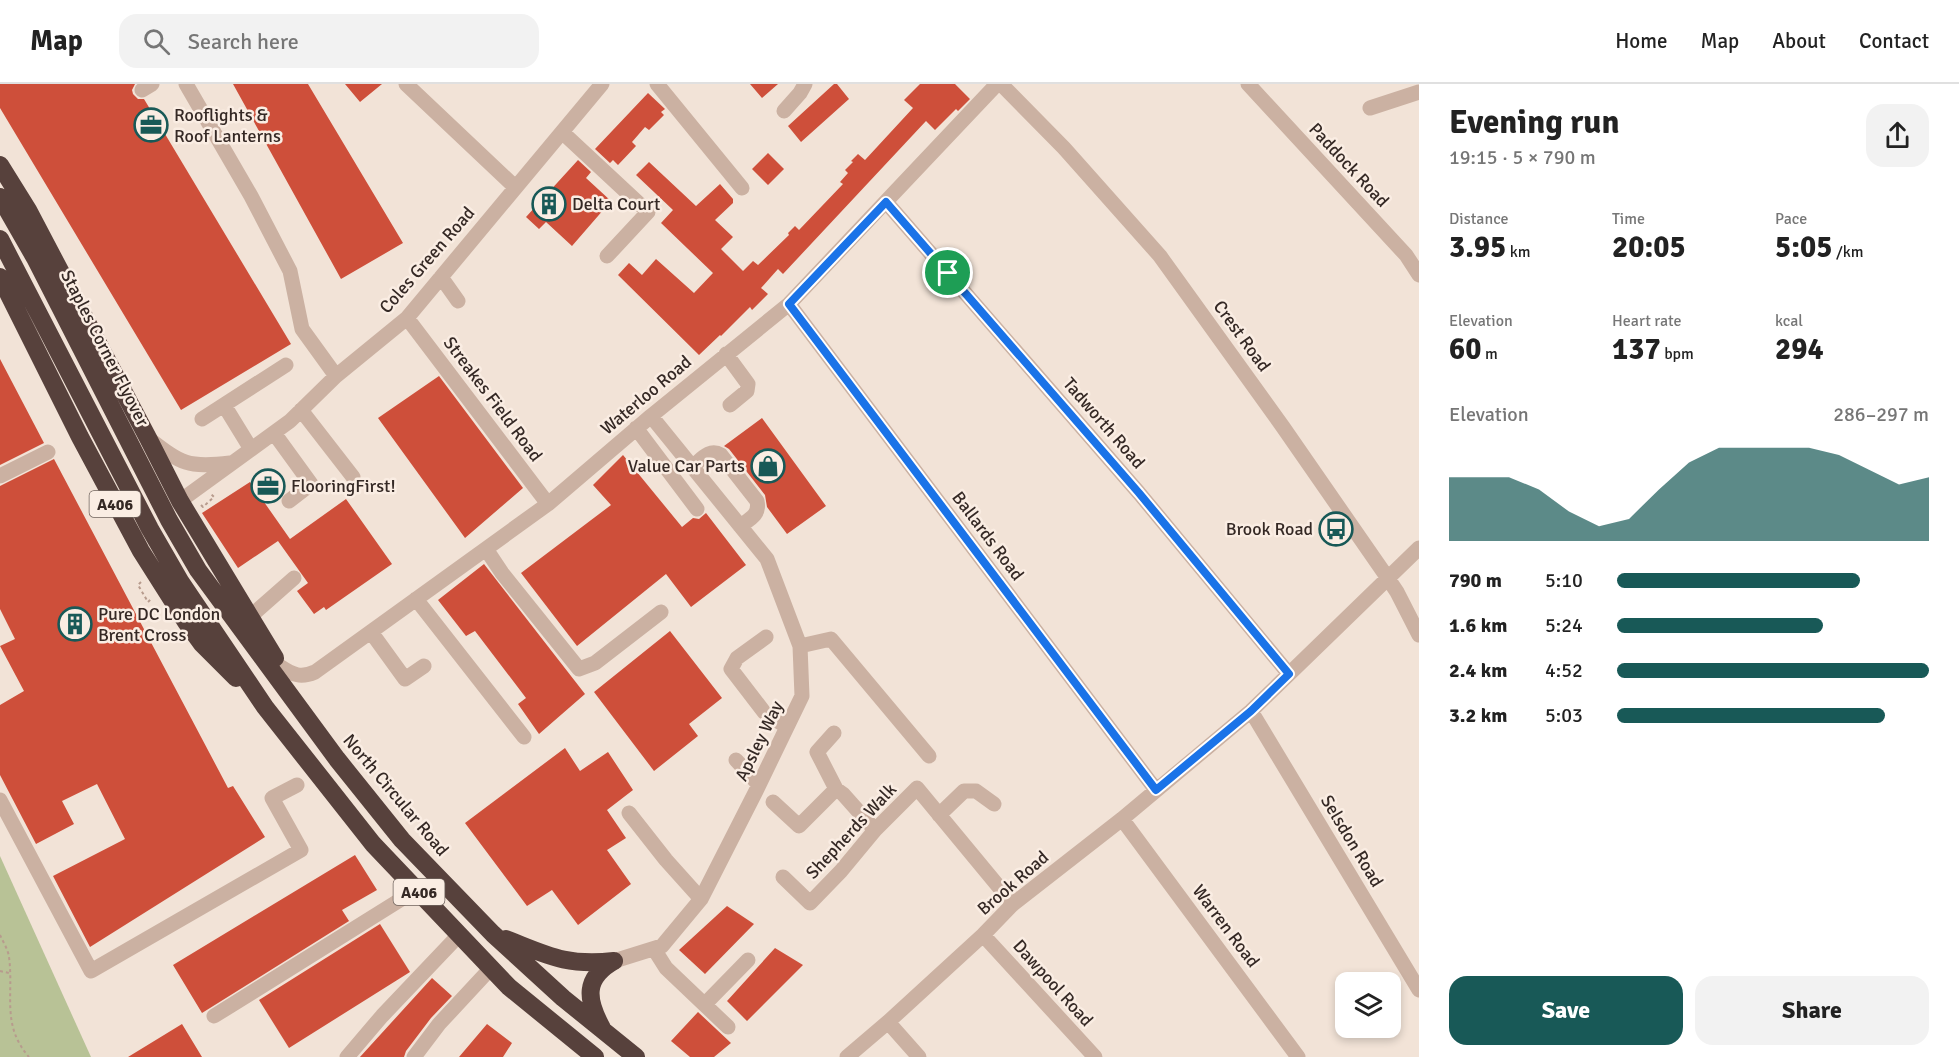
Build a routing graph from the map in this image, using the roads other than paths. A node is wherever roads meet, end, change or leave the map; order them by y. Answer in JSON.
{"nodes":[{"id":1,"x":186,"y":84,"type":"edge"},
{"id":2,"x":406,"y":84,"type":"edge"},
{"id":3,"x":603,"y":84,"type":"edge"},
{"id":4,"x":657,"y":84,"type":"edge"},
{"id":5,"x":805,"y":84,"type":"edge"},
{"id":6,"x":999,"y":84,"type":"edge"},
{"id":7,"x":1248,"y":84,"type":"edge"},
{"id":8,"x":1419,"y":92,"type":"edge"},
{"id":9,"x":1370,"y":108,"type":"dead end"},
{"id":10,"x":784,"y":111,"type":"dead end"},
{"id":11,"x":562,"y":132,"type":"junction"},
{"id":12,"x":0,"y":165,"type":"edge"},
{"id":13,"x":515,"y":188,"type":"junction"},
{"id":14,"x":742,"y":188,"type":"dead end"},
{"id":15,"x":0,"y":197,"type":"edge"},
{"id":16,"x":886,"y":202,"type":"junction"},
{"id":17,"x":0,"y":239,"type":"edge"},
{"id":18,"x":607,"y":256,"type":"dead end"},
{"id":19,"x":8,"y":273,"type":"edge"},
{"id":20,"x":1419,"y":275,"type":"edge"},
{"id":21,"x":441,"y":277,"type":"junction"},
{"id":22,"x":458,"y":301,"type":"dead end"},
{"id":23,"x":789,"y":304,"type":"junction"},
{"id":24,"x":407,"y":318,"type":"junction"},
{"id":25,"x":726,"y":354,"type":"junction"},
{"id":26,"x":286,"y":365,"type":"dead end"},
{"id":27,"x":336,"y":376,"type":"junction"},
{"id":28,"x":224,"y":405,"type":"junction"},
{"id":29,"x":730,"y":405,"type":"dead end"},
{"id":30,"x":301,"y":410,"type":"junction"},
{"id":31,"x":651,"y":416,"type":"junction"},
{"id":32,"x":202,"y":419,"type":"dead end"},
{"id":33,"x":636,"y":428,"type":"junction"},
{"id":34,"x":274,"y":433,"type":"junction"},
{"id":35,"x":148,"y":438,"type":"junction"},
{"id":36,"x":251,"y":449,"type":"junction"},
{"id":37,"x":48,"y":452,"type":"dead end"},
{"id":38,"x":233,"y":462,"type":"junction"},
{"id":39,"x":692,"y":468,"type":"junction"},
{"id":40,"x":0,"y":476,"type":"edge"},
{"id":41,"x":353,"y":477,"type":"dead end"},
{"id":42,"x":180,"y":501,"type":"junction"},
{"id":43,"x":289,"y":501,"type":"dead end"},
{"id":44,"x":548,"y":504,"type":"junction"},
{"id":45,"x":697,"y":509,"type":"dead end"},
{"id":46,"x":169,"y":520,"type":"joint"},
{"id":47,"x":740,"y":526,"type":"junction"},
{"id":48,"x":1419,"y":548,"type":"edge"},
{"id":49,"x":486,"y":549,"type":"junction"},
{"id":50,"x":294,"y":578,"type":"dead end"},
{"id":51,"x":1387,"y":578,"type":"junction"},
{"id":52,"x":416,"y":599,"type":"junction"},
{"id":53,"x":661,"y":612,"type":"dead end"},
{"id":54,"x":251,"y":616,"type":"junction"},
{"id":55,"x":371,"y":632,"type":"junction"},
{"id":56,"x":1419,"y":635,"type":"edge"},
{"id":57,"x":766,"y":637,"type":"dead end"},
{"id":58,"x":800,"y":646,"type":"junction"},
{"id":59,"x":424,"y":666,"type":"dead end"},
{"id":60,"x":281,"y":667,"type":"junction"},
{"id":61,"x":1289,"y":674,"type":"junction"},
{"id":62,"x":265,"y":707,"type":"junction"},
{"id":63,"x":1251,"y":711,"type":"junction"},
{"id":64,"x":314,"y":726,"type":"junction"},
{"id":65,"x":787,"y":727,"type":"junction"},
{"id":66,"x":834,"y":733,"type":"dead end"},
{"id":67,"x":524,"y":737,"type":"dead end"},
{"id":68,"x":929,"y":756,"type":"dead end"},
{"id":69,"x":736,"y":760,"type":"dead end"},
{"id":70,"x":297,"y":785,"type":"dead end"},
{"id":71,"x":759,"y":785,"type":"junction"},
{"id":72,"x":836,"y":789,"type":"junction"},
{"id":73,"x":1156,"y":790,"type":"junction"},
{"id":74,"x":0,"y":800,"type":"edge"},
{"id":75,"x":773,"y":802,"type":"dead end"},
{"id":76,"x":994,"y":804,"type":"dead end"},
{"id":77,"x":629,"y":813,"type":"dead end"},
{"id":78,"x":939,"y":814,"type":"junction"},
{"id":79,"x":1122,"y":819,"type":"junction"},
{"id":80,"x":876,"y":830,"type":"junction"},
{"id":81,"x":783,"y":877,"type":"dead end"},
{"id":82,"x":416,"y":890,"type":"junction"},
{"id":83,"x":701,"y":899,"type":"junction"},
{"id":84,"x":1013,"y":904,"type":"junction"},
{"id":85,"x":493,"y":934,"type":"junction"},
{"id":86,"x":459,"y":935,"type":"junction"},
{"id":87,"x":983,"y":935,"type":"junction"},
{"id":88,"x":654,"y":949,"type":"junction"},
{"id":89,"x":748,"y":960,"type":"dead end"},
{"id":90,"x":614,"y":961,"type":"junction"},
{"id":91,"x":491,"y":968,"type":"junction"},
{"id":92,"x":1419,"y":990,"type":"edge"},
{"id":93,"x":705,"y":1004,"type":"junction"},
{"id":94,"x":214,"y":1016,"type":"dead end"},
{"id":95,"x":888,"y":1022,"type":"junction"},
{"id":96,"x":728,"y":1028,"type":"dead end"},
{"id":97,"x":604,"y":1032,"type":"junction"},
{"id":98,"x":346,"y":1057,"type":"edge"},
{"id":99,"x":414,"y":1057,"type":"edge"},
{"id":100,"x":595,"y":1057,"type":"edge"},
{"id":101,"x":636,"y":1057,"type":"edge"},
{"id":102,"x":847,"y":1057,"type":"edge"},
{"id":103,"x":919,"y":1057,"type":"edge"},
{"id":104,"x":1095,"y":1057,"type":"edge"},
{"id":105,"x":1298,"y":1057,"type":"edge"}],
"edges":[{"from":1,"to":27,"type":"street"},
{"from":2,"to":13,"type":"street"},
{"from":3,"to":11,"type":"street","name":"Coles Green Road"},
{"from":4,"to":14,"type":"street"},
{"from":5,"to":10,"type":"street"},
{"from":6,"to":16,"type":"street","name":"Waterloo Road"},
{"from":6,"to":51,"type":"street","name":"Crest Road"},
{"from":7,"to":20,"type":"street","name":"Paddock Road"},
{"from":8,"to":9,"type":"street"},
{"from":11,"to":13,"type":"street","name":"Coles Green Road"},
{"from":11,"to":18,"type":"street"},
{"from":12,"to":35,"type":"highway","number":"A406"},
{"from":13,"to":21,"type":"street","name":"Coles Green Road"},
{"from":15,"to":46,"type":"highway","name":"Staples Corner Flyover","number":"A406"},
{"from":16,"to":23,"type":"street","name":"Waterloo Road"},
{"from":16,"to":61,"type":"street","name":"Tadworth Road"},
{"from":17,"to":19,"type":"highway","number":"A406"},
{"from":19,"to":62,"type":"highway","number":"A406"},
{"from":19,"to":62,"type":"highway","number":"A406"},
{"from":21,"to":22,"type":"street"},
{"from":21,"to":24,"type":"street","name":"Coles Green Road"},
{"from":23,"to":25,"type":"street","name":"Waterloo Road"},
{"from":23,"to":73,"type":"street","name":"Ballards Road"},
{"from":24,"to":27,"type":"street","name":"Coles Green Road"},
{"from":24,"to":44,"type":"street","name":"Streakes Field Road"},
{"from":25,"to":29,"type":"street"},
{"from":25,"to":31,"type":"street","name":"Waterloo Road"},
{"from":26,"to":28,"type":"street"},
{"from":27,"to":30,"type":"street","name":"Coles Green Road"},
{"from":28,"to":32,"type":"street"},
{"from":28,"to":36,"type":"street"},
{"from":30,"to":34,"type":"street","name":"Coles Green Road"},
{"from":30,"to":41,"type":"street"},
{"from":31,"to":33,"type":"street","name":"Waterloo Road"},
{"from":31,"to":39,"type":"street","name":"Apsley Way"},
{"from":33,"to":44,"type":"street","name":"Waterloo Road"},
{"from":33,"to":45,"type":"street"},
{"from":34,"to":36,"type":"street","name":"Coles Green Road"},
{"from":34,"to":43,"type":"street"},
{"from":35,"to":38,"type":"street","name":"Coles Green Road"},
{"from":35,"to":42,"type":"highway","number":"A406"},
{"from":36,"to":38,"type":"street","name":"Coles Green Road"},
{"from":37,"to":40,"type":"street"},
{"from":38,"to":42,"type":"street","name":"Coles Green Road"},
{"from":39,"to":47,"type":"street","name":"Apsley Way"},
{"from":39,"to":47,"type":"street"},
{"from":42,"to":54,"type":"highway","number":"A406"},
{"from":44,"to":49,"type":"street","name":"Waterloo Road"},
{"from":46,"to":64,"type":"highway","name":"North Circular Road","number":"A406"},
{"from":47,"to":58,"type":"street","name":"Apsley Way"},
{"from":48,"to":51,"type":"street","name":"Brook Road"},
{"from":49,"to":52,"type":"street","name":"Waterloo Road"},
{"from":49,"to":53,"type":"street"},
{"from":50,"to":54,"type":"street"},
{"from":51,"to":56,"type":"street","name":"Crest Road"},
{"from":51,"to":61,"type":"street","name":"Brook Road"},
{"from":52,"to":55,"type":"street","name":"Waterloo Road"},
{"from":52,"to":67,"type":"street"},
{"from":54,"to":60,"type":"highway","number":"A406"},
{"from":55,"to":59,"type":"street"},
{"from":55,"to":60,"type":"street","name":"Waterloo Road"},
{"from":57,"to":65,"type":"street"},
{"from":58,"to":65,"type":"street","name":"Apsley Way"},
{"from":58,"to":68,"type":"street"},
{"from":60,"to":64,"type":"highway","number":"A406"},
{"from":61,"to":63,"type":"street","name":"Brook Road"},
{"from":62,"to":82,"type":"highway","number":"A406"},
{"from":63,"to":73,"type":"street","name":"Brook Road"},
{"from":63,"to":92,"type":"street","name":"Selsdon Road"},
{"from":64,"to":85,"type":"highway","name":"North Circular Road","number":"A406"},
{"from":65,"to":71,"type":"street","name":"Apsley Way"},
{"from":66,"to":72,"type":"street"},
{"from":69,"to":71,"type":"street"},
{"from":70,"to":74,"type":"street"},
{"from":71,"to":83,"type":"street","name":"Apsley Way"},
{"from":72,"to":75,"type":"street"},
{"from":72,"to":80,"type":"street"},
{"from":73,"to":79,"type":"street","name":"Brook Road"},
{"from":76,"to":78,"type":"street"},
{"from":77,"to":83,"type":"street"},
{"from":78,"to":80,"type":"street","name":"Shepherds Walk"},
{"from":78,"to":84,"type":"street","name":"Shepherds Walk"},
{"from":79,"to":84,"type":"street","name":"Brook Road"},
{"from":79,"to":105,"type":"street","name":"Warren Road"},
{"from":80,"to":81,"type":"street","name":"Shepherds Walk"},
{"from":82,"to":86,"type":"highway","number":"A406"},
{"from":82,"to":94,"type":"street"},
{"from":83,"to":88,"type":"street","name":"Apsley Way"},
{"from":84,"to":87,"type":"street","name":"Brook Road"},
{"from":85,"to":90,"type":"highway"},
{"from":85,"to":97,"type":"highway","name":"North Circular Road","number":"A406"},
{"from":86,"to":91,"type":"highway","number":"A406"},
{"from":86,"to":98,"type":"street"},
{"from":87,"to":95,"type":"street","name":"Brook Road"},
{"from":87,"to":104,"type":"street","name":"Dawpool Road"},
{"from":88,"to":90,"type":"street","name":"Apsley Way"},
{"from":88,"to":93,"type":"street"},
{"from":89,"to":93,"type":"street"},
{"from":90,"to":97,"type":"highway"},
{"from":91,"to":99,"type":"street"},
{"from":91,"to":100,"type":"highway","number":"A406"},
{"from":93,"to":96,"type":"street"},
{"from":95,"to":102,"type":"street","name":"Brook Road"},
{"from":95,"to":103,"type":"street"},
{"from":97,"to":101,"type":"highway","name":"North Circular Road","number":"A406"}]}
